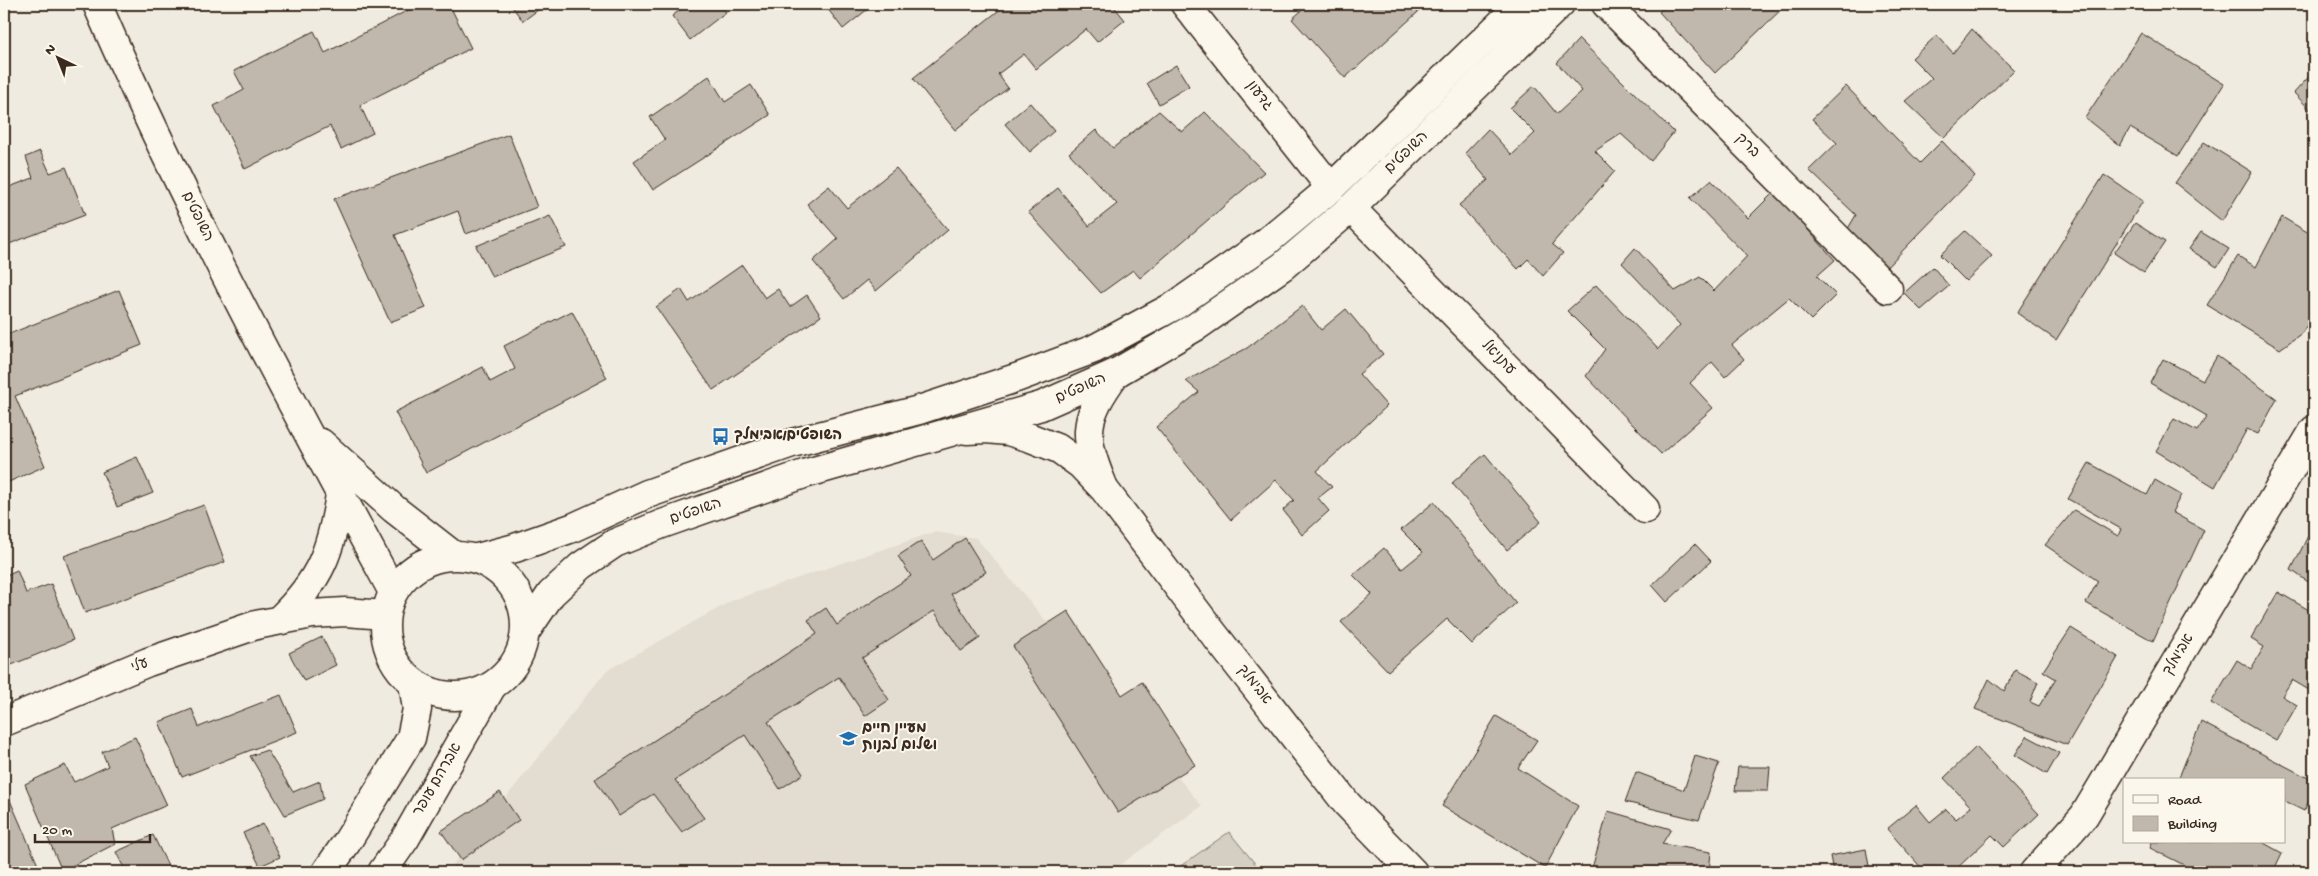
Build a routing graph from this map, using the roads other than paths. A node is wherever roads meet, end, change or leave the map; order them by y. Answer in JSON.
{"nodes":[{"id":1,"x":97,"y":4,"type":"edge"},
{"id":2,"x":1185,"y":4,"type":"edge"},
{"id":3,"x":1521,"y":4,"type":"edge"},
{"id":4,"x":1560,"y":4,"type":"edge"},
{"id":5,"x":1606,"y":4,"type":"edge"},
{"id":6,"x":1331,"y":188,"type":"junction"},
{"id":7,"x":1351,"y":208,"type":"junction"},
{"id":8,"x":1888,"y":289,"type":"dead end"},
{"id":9,"x":1116,"y":373,"type":"junction"},
{"id":10,"x":303,"y":427,"type":"junction"},
{"id":11,"x":2314,"y":430,"type":"edge"},
{"id":12,"x":959,"y":431,"type":"junction"},
{"id":13,"x":1104,"y":489,"type":"junction"},
{"id":14,"x":340,"y":495,"type":"junction"},
{"id":15,"x":1645,"y":509,"type":"dead end"},
{"id":16,"x":465,"y":557,"type":"junction"},
{"id":17,"x":389,"y":603,"type":"junction"},
{"id":18,"x":280,"y":619,"type":"junction"},
{"id":19,"x":526,"y":631,"type":"junction"},
{"id":20,"x":413,"y":683,"type":"junction"},
{"id":21,"x":492,"y":686,"type":"junction"},
{"id":22,"x":4,"y":722,"type":"edge"},
{"id":23,"x":326,"y":872,"type":"edge"},
{"id":24,"x":382,"y":872,"type":"edge"},
{"id":25,"x":1413,"y":872,"type":"edge"},
{"id":26,"x":2034,"y":872,"type":"edge"}],
"edges":[{"from":1,"to":10,"type":"street","name":"השופטים"},
{"from":2,"to":6,"type":"street","name":"גדעון"},
{"from":3,"to":6,"type":"street","name":"השופטים"},
{"from":4,"to":7,"type":"street","name":"השופטים"},
{"from":5,"to":8,"type":"street","name":"ברק"},
{"from":6,"to":16,"type":"street","name":"השופטים"},
{"from":7,"to":9,"type":"street","name":"השופטים"},
{"from":7,"to":15,"type":"street","name":"עתניאל"},
{"from":9,"to":12,"type":"street","name":"השופטים"},
{"from":9,"to":13,"type":"street","name":"אבימלך"},
{"from":10,"to":14,"type":"street","name":"השופטים"},
{"from":10,"to":16,"type":"street","name":"השופטים"},
{"from":11,"to":26,"type":"street","name":"אבימלך"},
{"from":12,"to":13,"type":"street","name":"אבימלך"},
{"from":12,"to":19,"type":"street","name":"השופטים"},
{"from":13,"to":25,"type":"street","name":"אבימלך"},
{"from":14,"to":17,"type":"street","name":"השופטים"},
{"from":14,"to":18,"type":"street","name":"עלי"},
{"from":16,"to":17,"type":"street"},
{"from":16,"to":19,"type":"street"},
{"from":17,"to":18,"type":"street","name":"עלי"},
{"from":17,"to":20,"type":"street"},
{"from":18,"to":22,"type":"street","name":"עלי"},
{"from":19,"to":21,"type":"street"},
{"from":20,"to":21,"type":"street"},
{"from":20,"to":23,"type":"street"},
{"from":21,"to":24,"type":"street","name":"אברהם עופר"}]}
